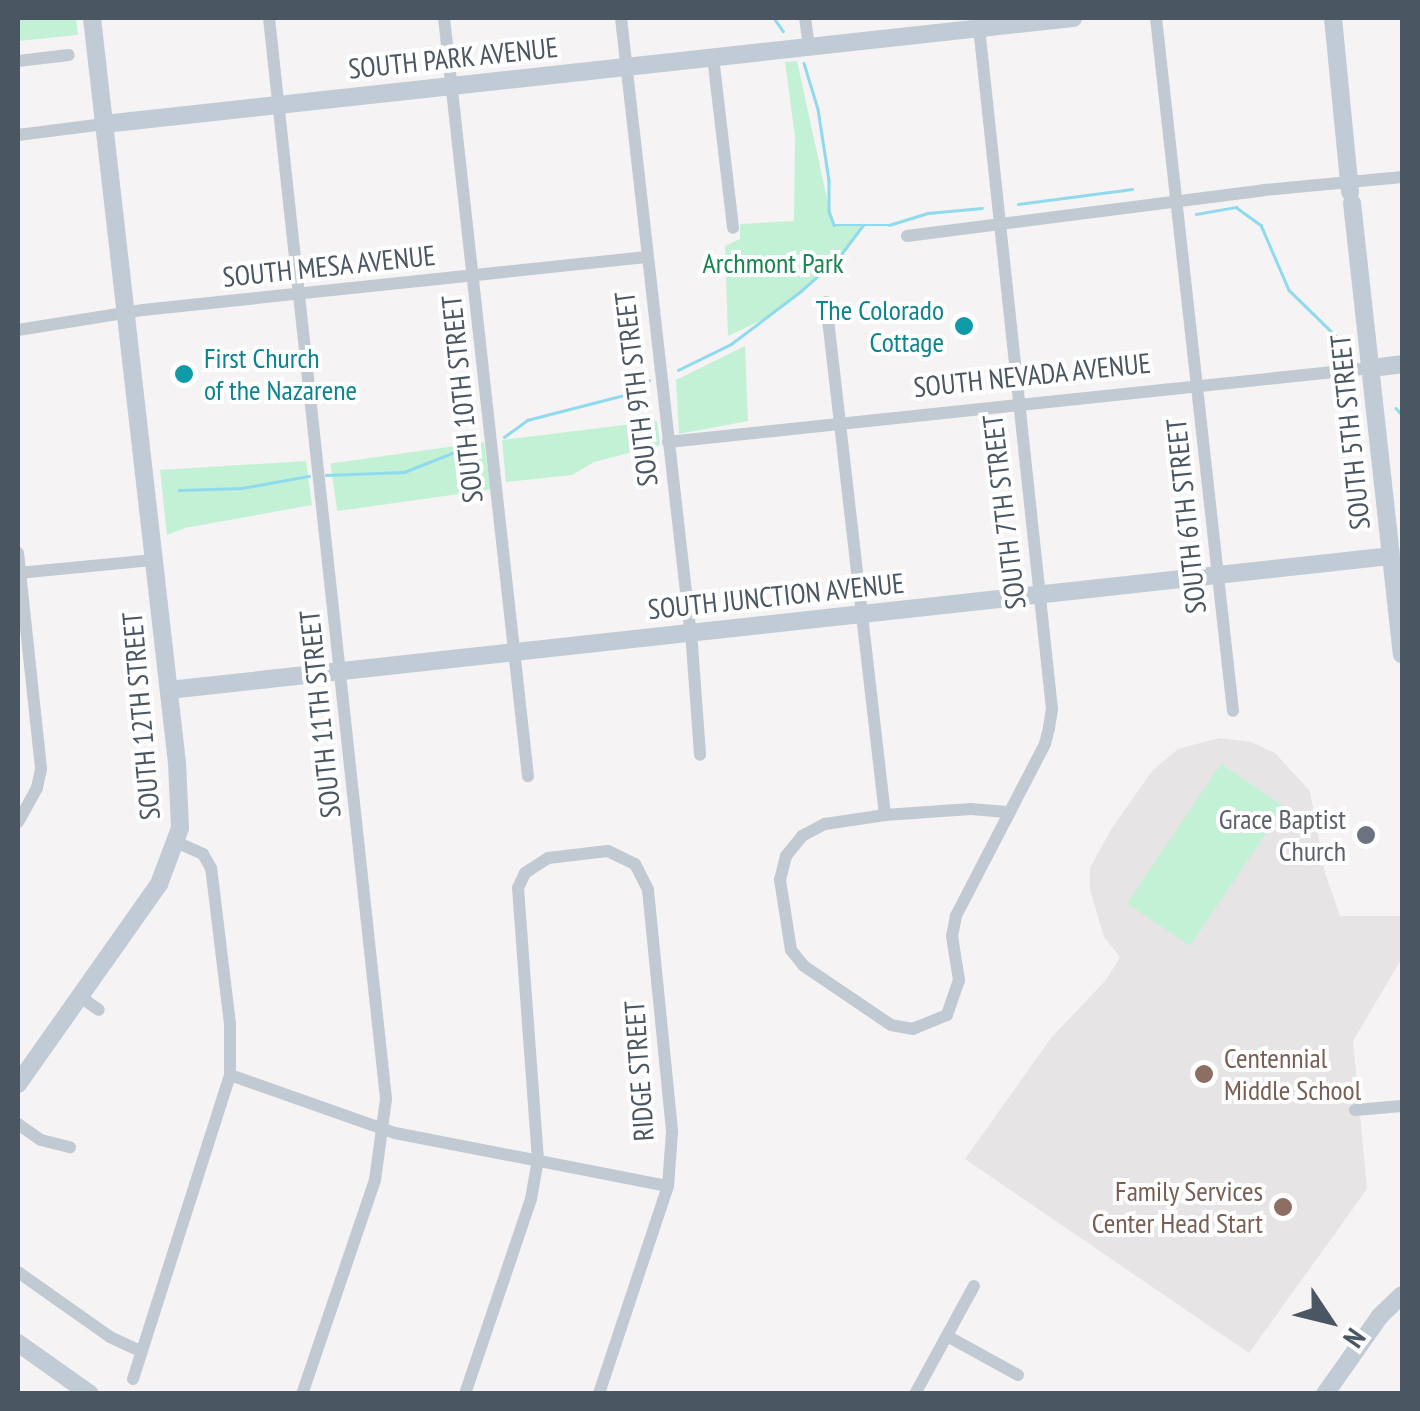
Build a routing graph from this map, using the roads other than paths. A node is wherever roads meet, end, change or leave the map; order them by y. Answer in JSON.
{"nodes":[{"id":1,"x":92,"y":18,"type":"edge"},
{"id":2,"x":270,"y":18,"type":"edge"},
{"id":3,"x":444,"y":18,"type":"edge"},
{"id":4,"x":621,"y":18,"type":"edge"},
{"id":5,"x":805,"y":18,"type":"edge"},
{"id":6,"x":1073,"y":18,"type":"edge"},
{"id":7,"x":1156,"y":18,"type":"edge"},
{"id":8,"x":1333,"y":18,"type":"edge"},
{"id":9,"x":978,"y":23,"type":"edge"},
{"id":10,"x":810,"y":46,"type":"junction"},
{"id":11,"x":69,"y":55,"type":"dead end"},
{"id":12,"x":713,"y":57,"type":"junction"},
{"id":13,"x":18,"y":61,"type":"edge"},
{"id":14,"x":627,"y":67,"type":"junction"},
{"id":15,"x":452,"y":86,"type":"junction"},
{"id":16,"x":280,"y":104,"type":"junction"},
{"id":17,"x":104,"y":124,"type":"junction"},
{"id":18,"x":18,"y":135,"type":"edge"},
{"id":19,"x":1402,"y":177,"type":"edge"},
{"id":20,"x":1350,"y":193,"type":"junction"},
{"id":21,"x":1176,"y":201,"type":"junction"},
{"id":22,"x":999,"y":225,"type":"junction"},
{"id":23,"x":733,"y":228,"type":"dead end"},
{"id":24,"x":907,"y":236,"type":"dead end"},
{"id":25,"x":646,"y":257,"type":"junction"},
{"id":26,"x":474,"y":277,"type":"junction"},
{"id":27,"x":298,"y":294,"type":"junction"},
{"id":28,"x":826,"y":302,"type":"dead end"},
{"id":29,"x":126,"y":314,"type":"junction"},
{"id":30,"x":18,"y":330,"type":"edge"},
{"id":31,"x":1402,"y":364,"type":"edge"},
{"id":32,"x":1371,"y":368,"type":"junction"},
{"id":33,"x":1197,"y":384,"type":"junction"},
{"id":34,"x":1017,"y":404,"type":"junction"},
{"id":35,"x":843,"y":424,"type":"junction"},
{"id":36,"x":668,"y":442,"type":"junction"},
{"id":37,"x":18,"y":553,"type":"edge"},
{"id":38,"x":1390,"y":556,"type":"junction"},
{"id":39,"x":154,"y":560,"type":"junction"},
{"id":40,"x":19,"y":573,"type":"edge"},
{"id":41,"x":1218,"y":574,"type":"junction"},
{"id":42,"x":1039,"y":595,"type":"junction"},
{"id":43,"x":865,"y":614,"type":"junction"},
{"id":44,"x":691,"y":633,"type":"junction"},
{"id":45,"x":514,"y":651,"type":"junction"},
{"id":46,"x":1402,"y":654,"type":"edge"},
{"id":47,"x":341,"y":672,"type":"junction"},
{"id":48,"x":32,"y":690,"type":"junction"},
{"id":49,"x":169,"y":690,"type":"junction"},
{"id":50,"x":18,"y":692,"type":"edge"},
{"id":51,"x":1233,"y":711,"type":"dead end"},
{"id":52,"x":700,"y":755,"type":"dead end"},
{"id":53,"x":528,"y":776,"type":"dead end"},
{"id":54,"x":1010,"y":812,"type":"junction"},
{"id":55,"x":885,"y":815,"type":"junction"},
{"id":56,"x":18,"y":822,"type":"edge"},
{"id":57,"x":178,"y":843,"type":"junction"},
{"id":58,"x":79,"y":996,"type":"junction"},
{"id":59,"x":99,"y":1010,"type":"dead end"},
{"id":60,"x":230,"y":1075,"type":"junction"},
{"id":61,"x":18,"y":1084,"type":"edge"},
{"id":62,"x":1402,"y":1106,"type":"edge"},
{"id":63,"x":1355,"y":1110,"type":"dead end"},
{"id":64,"x":18,"y":1124,"type":"edge"},
{"id":65,"x":384,"y":1130,"type":"junction"},
{"id":66,"x":70,"y":1147,"type":"dead end"},
{"id":67,"x":538,"y":1160,"type":"junction"},
{"id":68,"x":668,"y":1186,"type":"junction"},
{"id":69,"x":18,"y":1272,"type":"edge"},
{"id":70,"x":974,"y":1286,"type":"dead end"},
{"id":71,"x":1402,"y":1295,"type":"edge"},
{"id":72,"x":946,"y":1336,"type":"junction"},
{"id":73,"x":18,"y":1343,"type":"edge"},
{"id":74,"x":142,"y":1352,"type":"junction"},
{"id":75,"x":1018,"y":1375,"type":"dead end"},
{"id":76,"x":133,"y":1379,"type":"dead end"},
{"id":77,"x":90,"y":1394,"type":"edge"},
{"id":78,"x":302,"y":1394,"type":"edge"},
{"id":79,"x":465,"y":1394,"type":"edge"},
{"id":80,"x":599,"y":1394,"type":"edge"},
{"id":81,"x":915,"y":1394,"type":"edge"},
{"id":82,"x":1325,"y":1394,"type":"edge"}],
"edges":[{"from":1,"to":17,"type":"street","name":"SOUTH 12TH STREET"},
{"from":2,"to":16,"type":"street","name":"SOUTH 11TH STREET"},
{"from":3,"to":15,"type":"street","name":"SOUTH 10TH STREET"},
{"from":4,"to":14,"type":"street","name":"SOUTH 9TH STREET"},
{"from":5,"to":10,"type":"street"},
{"from":6,"to":9,"type":"street","name":"SOUTH PARK AVENUE"},
{"from":7,"to":21,"type":"street","name":"SOUTH 6TH STREET"},
{"from":8,"to":20,"type":"street","name":"SOUTH 5TH STREET"},
{"from":9,"to":10,"type":"street","name":"SOUTH PARK AVENUE"},
{"from":9,"to":22,"type":"street","name":"SOUTH 7TH STREET"},
{"from":10,"to":12,"type":"street","name":"SOUTH PARK AVENUE"},
{"from":11,"to":13,"type":"street"},
{"from":12,"to":14,"type":"street","name":"SOUTH PARK AVENUE"},
{"from":12,"to":23,"type":"street"},
{"from":14,"to":15,"type":"street","name":"SOUTH PARK AVENUE"},
{"from":14,"to":25,"type":"street","name":"SOUTH 9TH STREET"},
{"from":15,"to":16,"type":"street","name":"SOUTH PARK AVENUE"},
{"from":15,"to":26,"type":"street","name":"SOUTH 10TH STREET"},
{"from":16,"to":17,"type":"street","name":"SOUTH PARK AVENUE"},
{"from":16,"to":27,"type":"street","name":"SOUTH 11TH STREET"},
{"from":17,"to":18,"type":"street","name":"SOUTH PARK AVENUE"},
{"from":17,"to":29,"type":"street","name":"SOUTH 12TH STREET"},
{"from":19,"to":20,"type":"street"},
{"from":20,"to":21,"type":"street"},
{"from":20,"to":32,"type":"street","name":"SOUTH 5TH STREET"},
{"from":21,"to":22,"type":"street"},
{"from":21,"to":33,"type":"street","name":"SOUTH 6TH STREET"},
{"from":22,"to":24,"type":"street"},
{"from":22,"to":34,"type":"street","name":"SOUTH 7TH STREET"},
{"from":25,"to":26,"type":"street","name":"SOUTH MESA AVENUE"},
{"from":25,"to":36,"type":"street","name":"SOUTH 9TH STREET"},
{"from":26,"to":27,"type":"street","name":"SOUTH MESA AVENUE"},
{"from":26,"to":45,"type":"street","name":"SOUTH 10TH STREET"},
{"from":27,"to":29,"type":"street","name":"SOUTH MESA AVENUE"},
{"from":27,"to":47,"type":"street","name":"SOUTH 11TH STREET"},
{"from":28,"to":35,"type":"street"},
{"from":29,"to":30,"type":"street","name":"SOUTH MESA AVENUE"},
{"from":29,"to":39,"type":"street","name":"SOUTH 12TH STREET"},
{"from":31,"to":32,"type":"street","name":"SOUTH NEVADA AVENUE"},
{"from":32,"to":33,"type":"street","name":"SOUTH NEVADA AVENUE"},
{"from":32,"to":38,"type":"street","name":"SOUTH 5TH STREET"},
{"from":33,"to":34,"type":"street","name":"SOUTH NEVADA AVENUE"},
{"from":33,"to":41,"type":"street","name":"SOUTH 6TH STREET"},
{"from":34,"to":35,"type":"street","name":"SOUTH NEVADA AVENUE"},
{"from":34,"to":42,"type":"street","name":"SOUTH 7TH STREET"},
{"from":35,"to":36,"type":"street","name":"SOUTH NEVADA AVENUE"},
{"from":35,"to":43,"type":"street"},
{"from":36,"to":44,"type":"street","name":"SOUTH 9TH STREET"},
{"from":37,"to":40,"type":"street"},
{"from":38,"to":41,"type":"street","name":"SOUTH JUNCTION AVENUE"},
{"from":38,"to":46,"type":"street","name":"SOUTH 5TH STREET"},
{"from":39,"to":40,"type":"street"},
{"from":39,"to":49,"type":"street","name":"SOUTH 12TH STREET"},
{"from":40,"to":48,"type":"street"},
{"from":41,"to":42,"type":"street","name":"SOUTH JUNCTION AVENUE"},
{"from":41,"to":51,"type":"street","name":"SOUTH 6TH STREET"},
{"from":42,"to":43,"type":"street","name":"SOUTH JUNCTION AVENUE"},
{"from":42,"to":54,"type":"street","name":"SOUTH 7TH STREET"},
{"from":43,"to":44,"type":"street","name":"SOUTH JUNCTION AVENUE"},
{"from":43,"to":55,"type":"street"},
{"from":44,"to":45,"type":"street","name":"SOUTH JUNCTION AVENUE"},
{"from":44,"to":52,"type":"street","name":"SOUTH 9TH STREET"},
{"from":45,"to":47,"type":"street","name":"SOUTH JUNCTION AVENUE"},
{"from":45,"to":53,"type":"street","name":"SOUTH 10TH STREET"},
{"from":47,"to":49,"type":"street","name":"SOUTH JUNCTION AVENUE"},
{"from":47,"to":65,"type":"street","name":"SOUTH 11TH STREET"},
{"from":48,"to":50,"type":"street"},
{"from":48,"to":56,"type":"street"},
{"from":49,"to":57,"type":"street","name":"SOUTH 12TH STREET"},
{"from":54,"to":55,"type":"street"},
{"from":54,"to":55,"type":"street","name":"SOUTH 7TH STREET"},
{"from":57,"to":58,"type":"street"},
{"from":57,"to":60,"type":"street","name":"SOUTH 12TH STREET"},
{"from":58,"to":59,"type":"street"},
{"from":58,"to":61,"type":"street"},
{"from":60,"to":65,"type":"street"},
{"from":60,"to":74,"type":"street","name":"SOUTH 12TH STREET"},
{"from":62,"to":63,"type":"street"},
{"from":64,"to":66,"type":"street"},
{"from":65,"to":67,"type":"street"},
{"from":65,"to":78,"type":"street","name":"SOUTH 11TH STREET"},
{"from":67,"to":68,"type":"street"},
{"from":67,"to":68,"type":"street","name":"RIDGE STREET"},
{"from":67,"to":79,"type":"street"},
{"from":68,"to":80,"type":"street","name":"RIDGE STREET"},
{"from":69,"to":74,"type":"street"},
{"from":70,"to":72,"type":"street"},
{"from":71,"to":82,"type":"street"},
{"from":72,"to":75,"type":"street"},
{"from":72,"to":81,"type":"street"},
{"from":73,"to":77,"type":"street"},
{"from":74,"to":76,"type":"street","name":"SOUTH 12TH STREET"}]}
